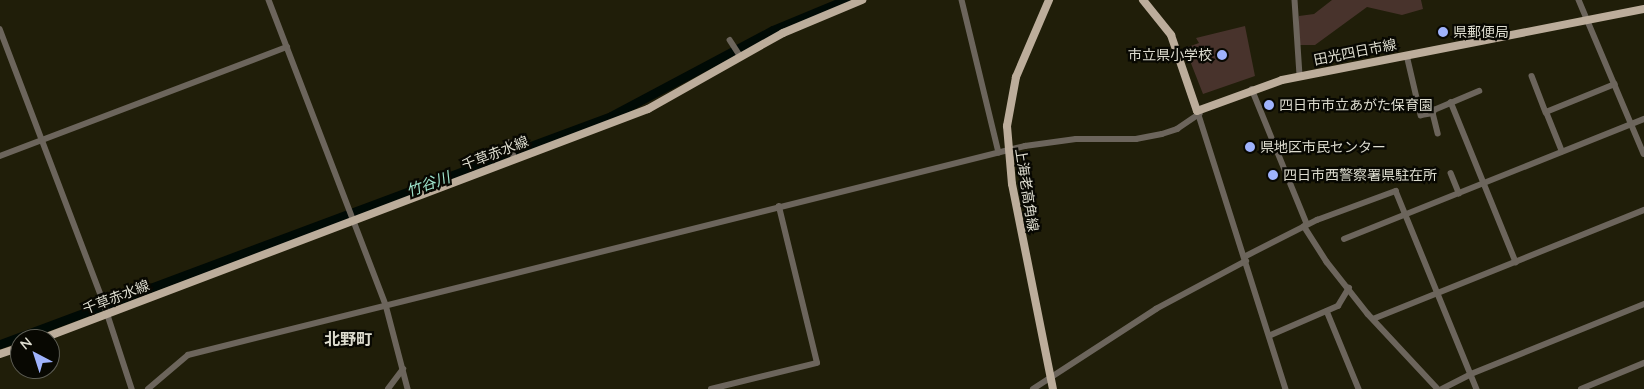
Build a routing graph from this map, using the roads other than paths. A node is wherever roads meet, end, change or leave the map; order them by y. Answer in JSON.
{"nodes":[{"id":1,"x":269,"y":0,"type":"edge"},
{"id":2,"x":862,"y":0,"type":"edge"},
{"id":3,"x":962,"y":0,"type":"edge"},
{"id":4,"x":1049,"y":0,"type":"edge"},
{"id":5,"x":1143,"y":0,"type":"edge"},
{"id":6,"x":1295,"y":0,"type":"edge"},
{"id":7,"x":1579,"y":0,"type":"edge"},
{"id":8,"x":1644,"y":9,"type":"edge"},
{"id":9,"x":1587,"y":21,"type":"junction"},
{"id":10,"x":0,"y":29,"type":"edge"},
{"id":11,"x":730,"y":40,"type":"dead end"},
{"id":12,"x":287,"y":47,"type":"junction"},
{"id":13,"x":1407,"y":55,"type":"junction"},
{"id":14,"x":741,"y":57,"type":"junction"},
{"id":15,"x":1300,"y":76,"type":"junction"},
{"id":16,"x":1532,"y":76,"type":"dead end"},
{"id":17,"x":1616,"y":84,"type":"junction"},
{"id":18,"x":1252,"y":89,"type":"junction"},
{"id":19,"x":1479,"y":92,"type":"dead end"},
{"id":20,"x":1451,"y":102,"type":"junction"},
{"id":21,"x":1198,"y":112,"type":"junction"},
{"id":22,"x":1546,"y":112,"type":"junction"},
{"id":23,"x":1433,"y":113,"type":"junction"},
{"id":24,"x":1644,"y":120,"type":"edge"},
{"id":25,"x":1632,"y":124,"type":"junction"},
{"id":26,"x":1438,"y":133,"type":"dead end"},
{"id":27,"x":42,"y":140,"type":"junction"},
{"id":28,"x":509,"y":143,"type":"dead end"},
{"id":29,"x":1003,"y":152,"type":"junction"},
{"id":30,"x":1562,"y":152,"type":"junction"},
{"id":31,"x":1644,"y":154,"type":"edge"},
{"id":32,"x":0,"y":156,"type":"edge"},
{"id":33,"x":515,"y":157,"type":"junction"},
{"id":34,"x":1451,"y":173,"type":"dead end"},
{"id":35,"x":1484,"y":183,"type":"junction"},
{"id":36,"x":1459,"y":193,"type":"junction"},
{"id":37,"x":779,"y":208,"type":"junction"},
{"id":38,"x":1644,"y":210,"type":"edge"},
{"id":39,"x":1406,"y":214,"type":"junction"},
{"id":40,"x":352,"y":219,"type":"junction"},
{"id":41,"x":1305,"y":225,"type":"junction"},
{"id":42,"x":1344,"y":238,"type":"dead end"},
{"id":43,"x":1245,"y":259,"type":"junction"},
{"id":44,"x":1516,"y":262,"type":"junction"},
{"id":45,"x":1349,"y":288,"type":"junction"},
{"id":46,"x":1436,"y":292,"type":"junction"},
{"id":47,"x":1644,"y":304,"type":"edge"},
{"id":48,"x":386,"y":305,"type":"junction"},
{"id":49,"x":1327,"y":312,"type":"junction"},
{"id":50,"x":108,"y":313,"type":"junction"},
{"id":51,"x":1373,"y":319,"type":"junction"},
{"id":52,"x":60,"y":332,"type":"edge"},
{"id":53,"x":1272,"y":335,"type":"junction"},
{"id":54,"x":1644,"y":363,"type":"edge"},
{"id":55,"x":403,"y":369,"type":"junction"},
{"id":56,"x":1471,"y":374,"type":"junction"},
{"id":57,"x":1051,"y":377,"type":"junction"},
{"id":58,"x":132,"y":389,"type":"edge"},
{"id":59,"x":148,"y":389,"type":"edge"},
{"id":60,"x":388,"y":389,"type":"edge"},
{"id":61,"x":408,"y":389,"type":"edge"},
{"id":62,"x":711,"y":389,"type":"edge"},
{"id":63,"x":1033,"y":389,"type":"edge"},
{"id":64,"x":1053,"y":389,"type":"edge"},
{"id":65,"x":1286,"y":389,"type":"edge"},
{"id":66,"x":1359,"y":389,"type":"edge"},
{"id":67,"x":1438,"y":389,"type":"edge"},
{"id":68,"x":1442,"y":389,"type":"edge"},
{"id":69,"x":1477,"y":389,"type":"edge"},
{"id":70,"x":1581,"y":389,"type":"edge"}],
"edges":[{"from":1,"to":12,"type":"street"},
{"from":2,"to":14,"type":"main road","name":"千草赤水線"},
{"from":3,"to":29,"type":"street"},
{"from":4,"to":29,"type":"main road","name":"上海老高角線"},
{"from":5,"to":21,"type":"main road"},
{"from":6,"to":15,"type":"street"},
{"from":7,"to":9,"type":"street"},
{"from":8,"to":9,"type":"main road","name":"田光四日市線"},
{"from":9,"to":13,"type":"main road","name":"田光四日市線"},
{"from":9,"to":17,"type":"street"},
{"from":10,"to":27,"type":"street"},
{"from":11,"to":14,"type":"street"},
{"from":12,"to":27,"type":"street"},
{"from":12,"to":40,"type":"street"},
{"from":13,"to":15,"type":"main road","name":"田光四日市線"},
{"from":13,"to":23,"type":"street"},
{"from":14,"to":33,"type":"main road","name":"千草赤水線"},
{"from":15,"to":18,"type":"main road","name":"田光四日市線"},
{"from":16,"to":22,"type":"street"},
{"from":17,"to":22,"type":"street"},
{"from":17,"to":25,"type":"street"},
{"from":18,"to":21,"type":"main road","name":"田光四日市線"},
{"from":18,"to":41,"type":"street"},
{"from":19,"to":20,"type":"street"},
{"from":20,"to":23,"type":"street"},
{"from":20,"to":35,"type":"street"},
{"from":21,"to":29,"type":"street"},
{"from":21,"to":43,"type":"street"},
{"from":22,"to":30,"type":"street"},
{"from":23,"to":26,"type":"street"},
{"from":24,"to":25,"type":"street"},
{"from":25,"to":30,"type":"street"},
{"from":25,"to":31,"type":"street"},
{"from":27,"to":32,"type":"street"},
{"from":27,"to":50,"type":"street"},
{"from":28,"to":33,"type":"street"},
{"from":29,"to":37,"type":"street"},
{"from":29,"to":57,"type":"main road","name":"上海老高角線"},
{"from":30,"to":35,"type":"street"},
{"from":33,"to":40,"type":"main road","name":"千草赤水線"},
{"from":34,"to":36,"type":"street"},
{"from":35,"to":36,"type":"street"},
{"from":35,"to":44,"type":"street"},
{"from":36,"to":39,"type":"street"},
{"from":37,"to":48,"type":"street"},
{"from":37,"to":62,"type":"street"},
{"from":38,"to":44,"type":"street"},
{"from":39,"to":41,"type":"street"},
{"from":39,"to":42,"type":"street"},
{"from":39,"to":46,"type":"street"},
{"from":40,"to":48,"type":"street"},
{"from":40,"to":50,"type":"main road","name":"千草赤水線"},
{"from":41,"to":43,"type":"street"},
{"from":41,"to":45,"type":"street"},
{"from":43,"to":53,"type":"street"},
{"from":43,"to":57,"type":"street"},
{"from":44,"to":46,"type":"street"},
{"from":45,"to":49,"type":"street"},
{"from":45,"to":51,"type":"street"},
{"from":46,"to":51,"type":"street"},
{"from":46,"to":56,"type":"street"},
{"from":47,"to":56,"type":"street"},
{"from":48,"to":55,"type":"street"},
{"from":48,"to":59,"type":"street"},
{"from":49,"to":53,"type":"street"},
{"from":49,"to":66,"type":"street"},
{"from":50,"to":52,"type":"main road","name":"千草赤水線"},
{"from":50,"to":58,"type":"street"},
{"from":51,"to":67,"type":"street"},
{"from":53,"to":65,"type":"street"},
{"from":54,"to":70,"type":"street"},
{"from":55,"to":60,"type":"street"},
{"from":55,"to":61,"type":"street"},
{"from":56,"to":68,"type":"street"},
{"from":56,"to":69,"type":"street"},
{"from":57,"to":63,"type":"street"},
{"from":57,"to":64,"type":"main road","name":"上海老高角線"}]}
